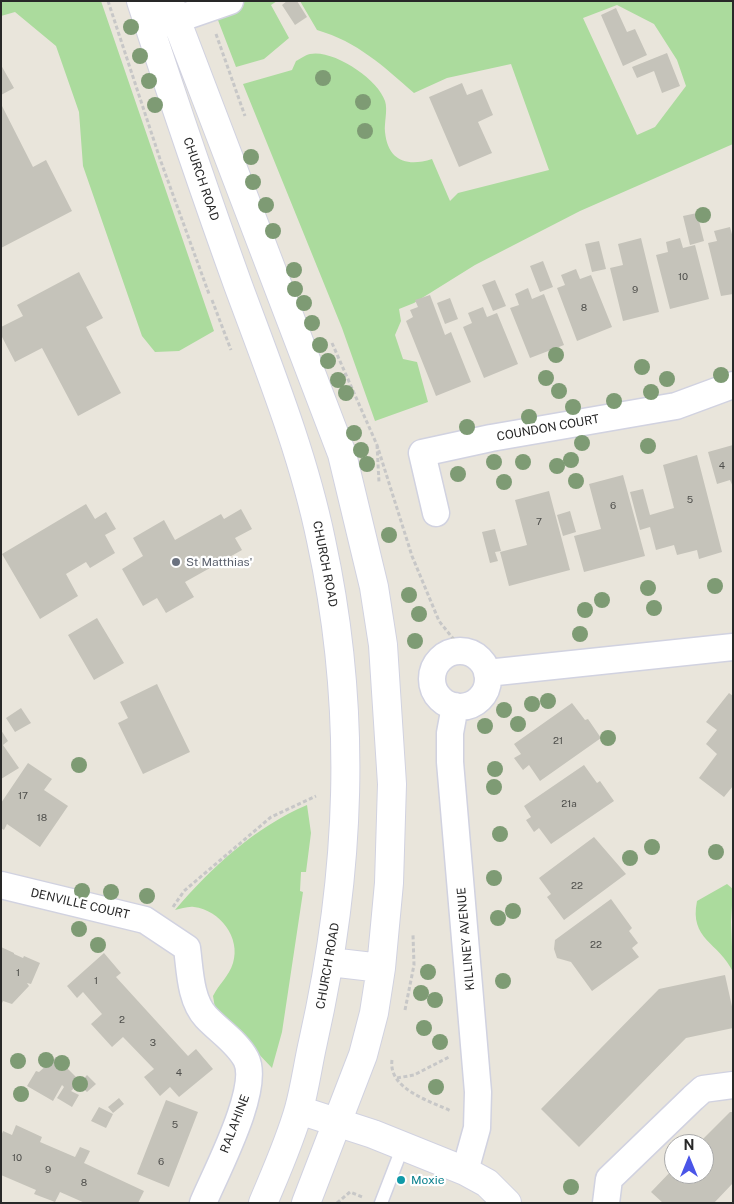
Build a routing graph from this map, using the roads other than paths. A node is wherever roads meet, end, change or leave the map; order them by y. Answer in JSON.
{"nodes":[{"id":1,"x":141,"y":1,"type":"edge"},
{"id":2,"x":218,"y":6,"type":"edge"},
{"id":3,"x":173,"y":11,"type":"edge"},
{"id":4,"x":150,"y":29,"type":"junction"},
{"id":5,"x":733,"y":385,"type":"edge"},
{"id":6,"x":436,"y":513,"type":"dead end"},
{"id":7,"x":733,"y":647,"type":"edge"},
{"id":8,"x":487,"y":673,"type":"junction"},
{"id":9,"x":455,"y":706,"type":"junction"},
{"id":10,"x":1,"y":885,"type":"edge"},
{"id":11,"x":164,"y":918,"type":"joint"},
{"id":12,"x":330,"y":962,"type":"junction"},
{"id":13,"x":381,"y":968,"type":"junction"},
{"id":14,"x":733,"y":1085,"type":"edge"},
{"id":15,"x":299,"y":1110,"type":"junction"},
{"id":16,"x":338,"y":1123,"type":"junction"},
{"id":17,"x":403,"y":1146,"type":"junction"},
{"id":18,"x":465,"y":1171,"type":"junction"},
{"id":19,"x":203,"y":1203,"type":"edge"},
{"id":20,"x":263,"y":1203,"type":"edge"},
{"id":21,"x":306,"y":1203,"type":"edge"},
{"id":22,"x":382,"y":1203,"type":"edge"},
{"id":23,"x":507,"y":1203,"type":"edge"},
{"id":24,"x":606,"y":1203,"type":"edge"}],
"edges":[{"from":1,"to":4,"type":"main road","name":"CHURCH ROAD"},
{"from":2,"to":3,"type":"street"},
{"from":3,"to":4,"type":"street"},
{"from":3,"to":13,"type":"main road"},
{"from":4,"to":12,"type":"main road","name":"CHURCH ROAD"},
{"from":5,"to":6,"type":"street","name":"COUNDON COURT"},
{"from":7,"to":8,"type":"street"},
{"from":8,"to":9,"type":"street"},
{"from":8,"to":9,"type":"street"},
{"from":9,"to":18,"type":"street","name":"KILLINEY AVENUE"},
{"from":10,"to":11,"type":"street","name":"DENVILLE COURT"},
{"from":11,"to":19,"type":"street","name":"RALAHINE"},
{"from":12,"to":13,"type":"main road"},
{"from":12,"to":15,"type":"main road","name":"CHURCH ROAD"},
{"from":13,"to":16,"type":"main road"},
{"from":14,"to":24,"type":"street"},
{"from":15,"to":16,"type":"main road"},
{"from":15,"to":20,"type":"main road","name":"CHURCH ROAD"},
{"from":16,"to":17,"type":"main road"},
{"from":16,"to":21,"type":"main road"},
{"from":17,"to":18,"type":"main road"},
{"from":17,"to":22,"type":"lane"},
{"from":18,"to":23,"type":"main road"}]}
